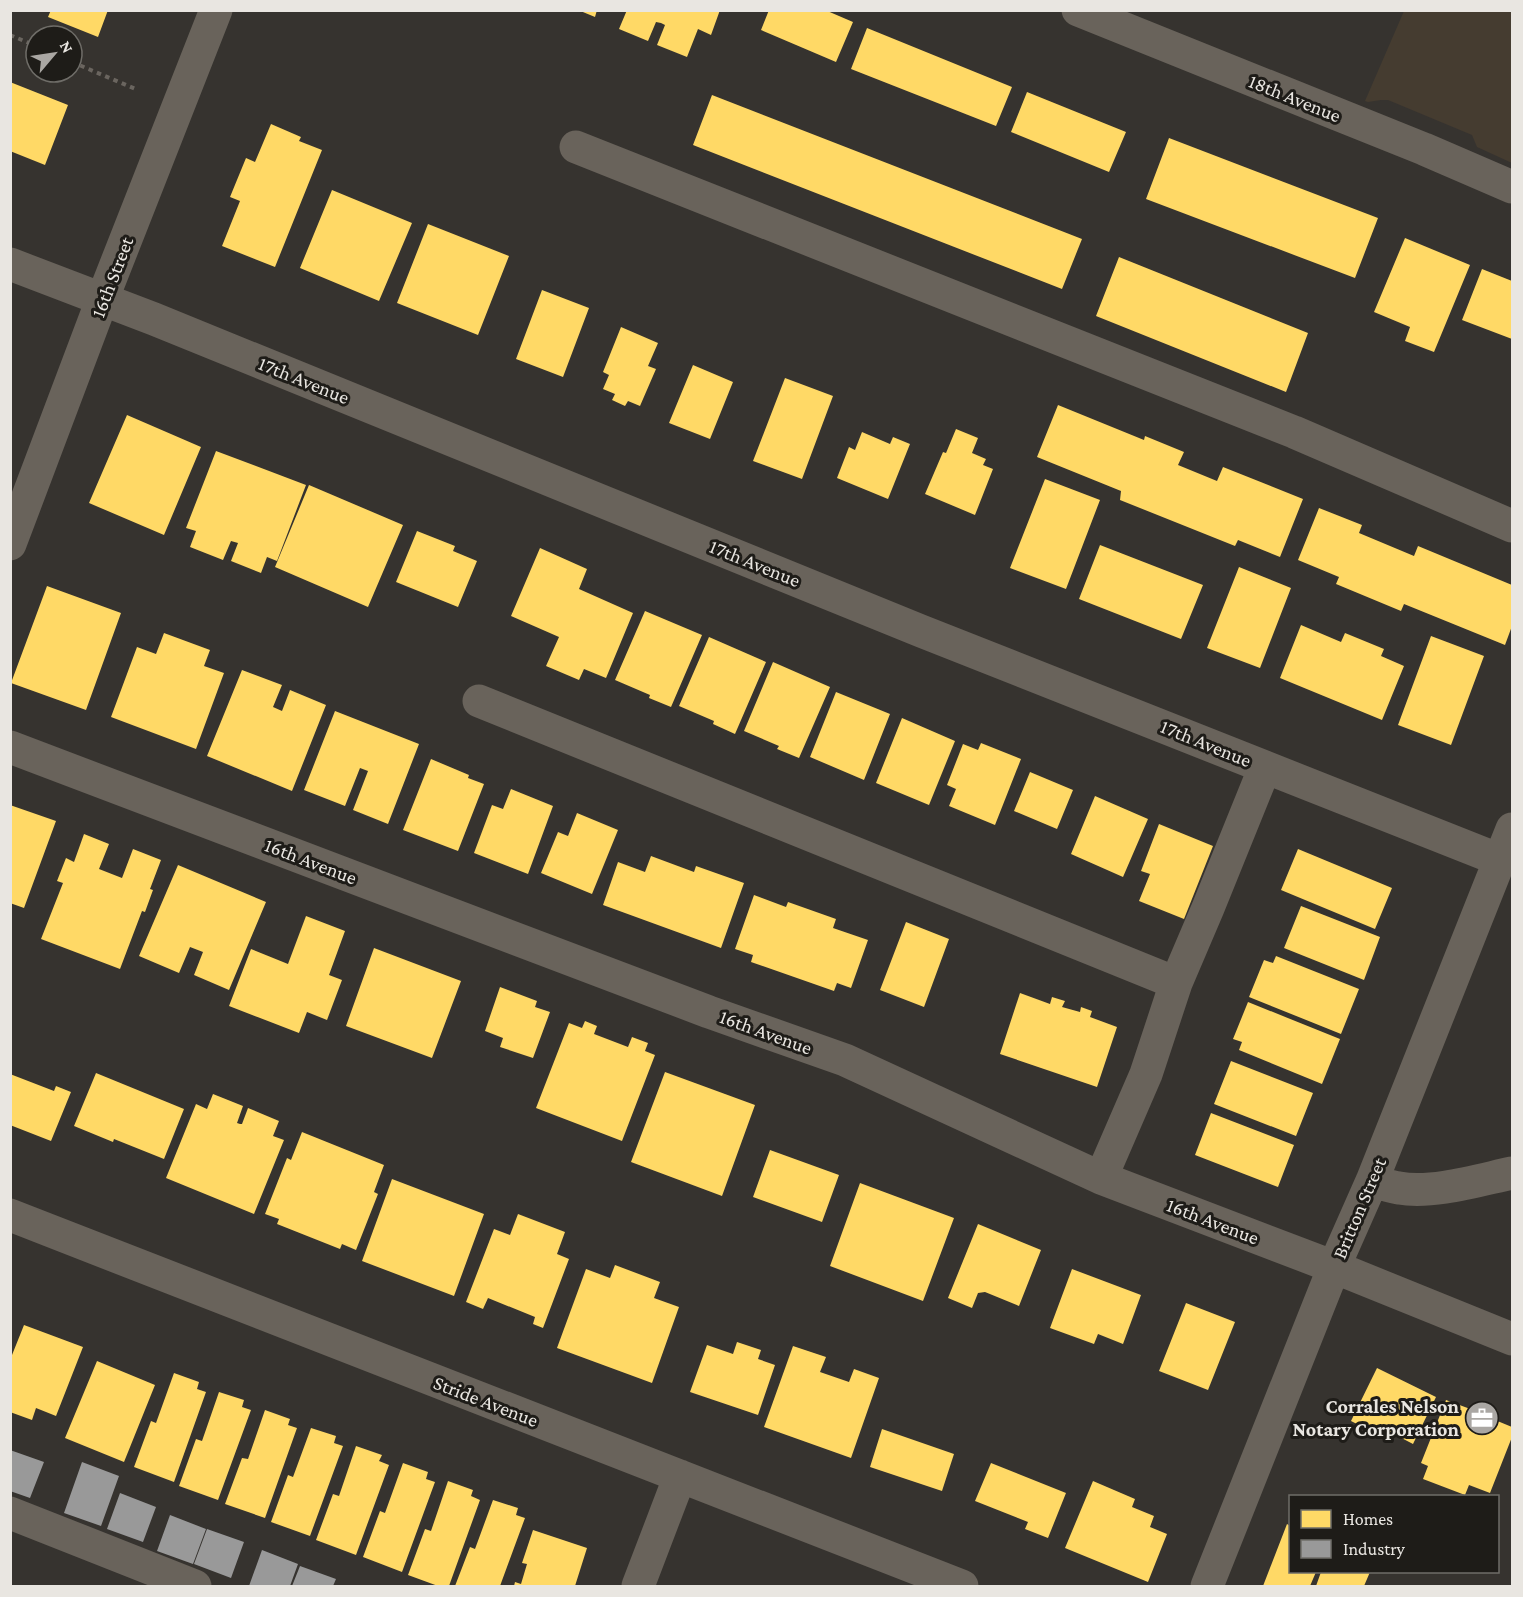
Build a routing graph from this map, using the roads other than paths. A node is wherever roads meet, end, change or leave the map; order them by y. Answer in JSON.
{"nodes":[{"id":1,"x":216,"y":10,"type":"edge"},
{"id":2,"x":1078,"y":10,"type":"edge"},
{"id":3,"x":576,"y":147,"type":"dead end"},
{"id":4,"x":1512,"y":187,"type":"edge"},
{"id":5,"x":10,"y":264,"type":"edge"},
{"id":6,"x":102,"y":300,"type":"junction"},
{"id":7,"x":1512,"y":526,"type":"edge"},
{"id":8,"x":13,"y":530,"type":"edge"},
{"id":9,"x":479,"y":701,"type":"dead end"},
{"id":10,"x":10,"y":747,"type":"edge"},
{"id":11,"x":1265,"y":767,"type":"junction"},
{"id":12,"x":1512,"y":829,"type":"edge"},
{"id":13,"x":1500,"y":860,"type":"junction"},
{"id":14,"x":1176,"y":983,"type":"junction"},
{"id":15,"x":1512,"y":1173,"type":"edge"},
{"id":16,"x":1101,"y":1178,"type":"junction"},
{"id":17,"x":1372,"y":1181,"type":"junction"},
{"id":18,"x":10,"y":1215,"type":"edge"},
{"id":19,"x":1334,"y":1267,"type":"junction"},
{"id":20,"x":1512,"y":1339,"type":"edge"},
{"id":21,"x":680,"y":1476,"type":"junction"},
{"id":22,"x":10,"y":1513,"type":"edge"},
{"id":23,"x":195,"y":1587,"type":"edge"},
{"id":24,"x":638,"y":1587,"type":"edge"},
{"id":25,"x":962,"y":1587,"type":"edge"},
{"id":26,"x":1207,"y":1587,"type":"edge"}],
"edges":[{"from":1,"to":6,"type":"street","name":"16th Street"},
{"from":2,"to":4,"type":"street","name":"18th Avenue"},
{"from":3,"to":7,"type":"street"},
{"from":5,"to":6,"type":"street","name":"17th Avenue"},
{"from":6,"to":8,"type":"street","name":"16th Street"},
{"from":6,"to":11,"type":"street","name":"17th Avenue"},
{"from":9,"to":14,"type":"street"},
{"from":10,"to":16,"type":"street","name":"16th Avenue"},
{"from":11,"to":13,"type":"street","name":"17th Avenue"},
{"from":11,"to":14,"type":"street"},
{"from":12,"to":13,"type":"street","name":"Britton Street"},
{"from":13,"to":17,"type":"street","name":"Britton Street"},
{"from":14,"to":16,"type":"street"},
{"from":15,"to":17,"type":"street"},
{"from":16,"to":19,"type":"street","name":"16th Avenue"},
{"from":17,"to":19,"type":"street","name":"Britton Street"},
{"from":18,"to":21,"type":"street","name":"Stride Avenue"},
{"from":19,"to":20,"type":"street","name":"16th Avenue"},
{"from":19,"to":26,"type":"street","name":"Britton Street"},
{"from":21,"to":24,"type":"street"},
{"from":21,"to":25,"type":"street","name":"Stride Avenue"},
{"from":22,"to":23,"type":"street"}]}
